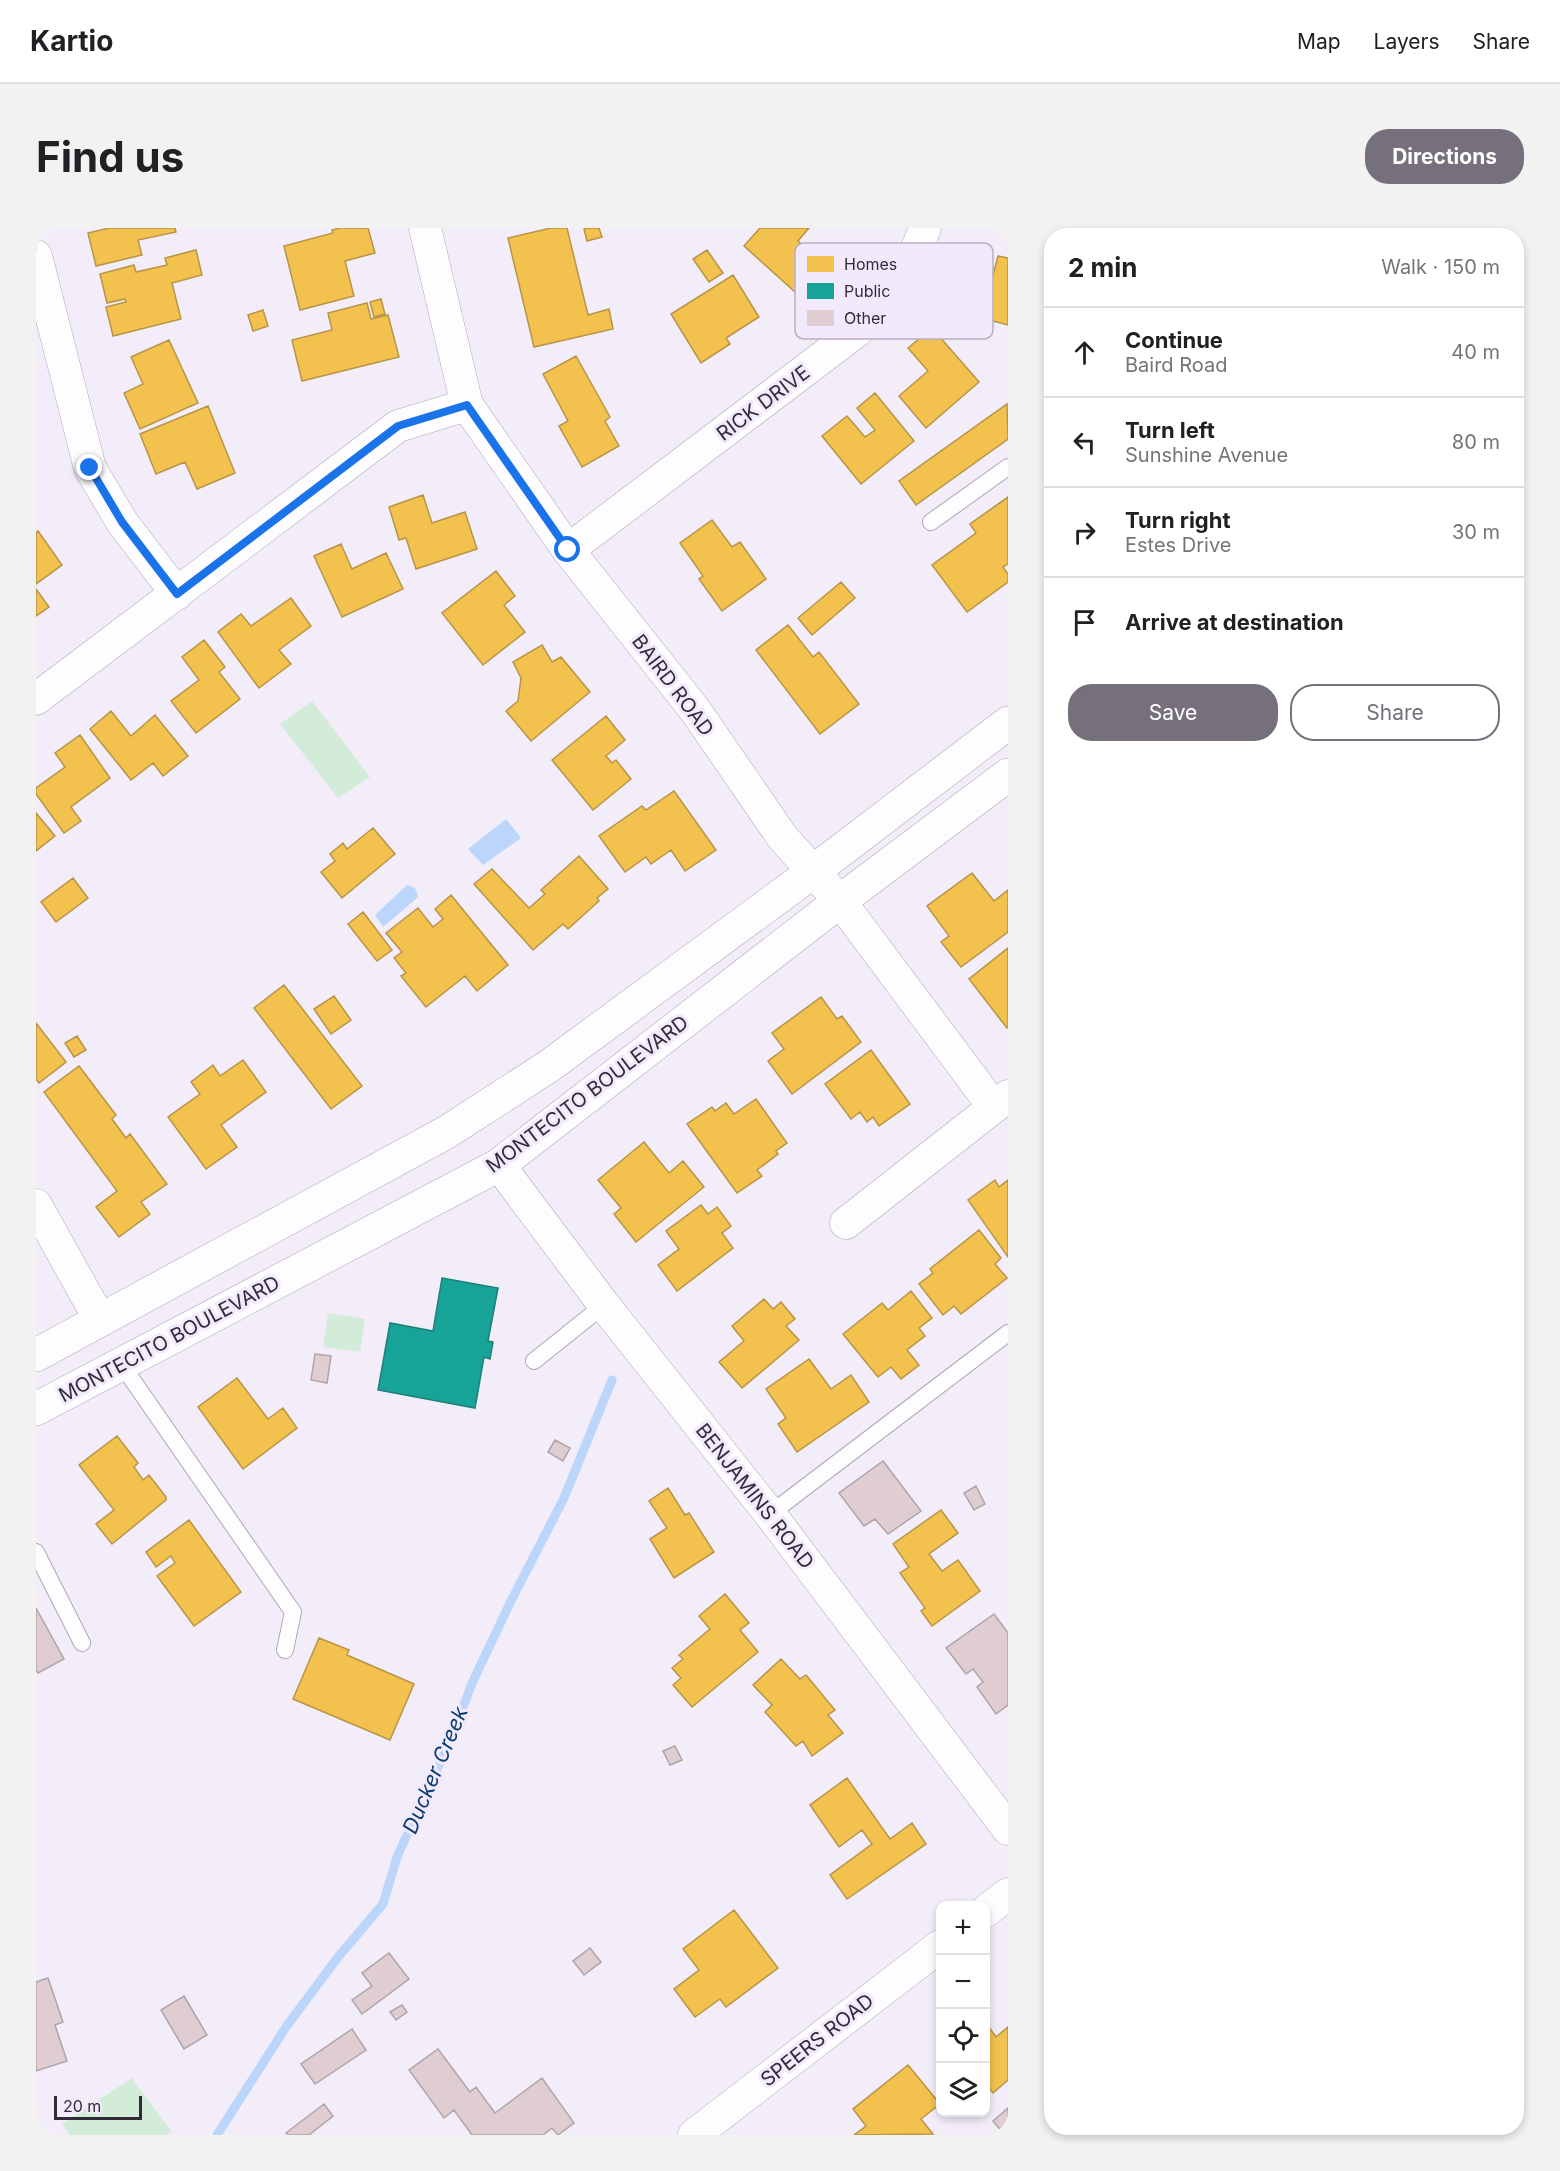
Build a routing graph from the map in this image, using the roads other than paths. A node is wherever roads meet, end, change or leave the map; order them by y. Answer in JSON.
{"nodes":[{"id":1,"x":425,"y":228,"type":"edge"},
{"id":2,"x":925,"y":228,"type":"edge"},
{"id":3,"x":920,"y":243,"type":"edge"},
{"id":4,"x":36,"y":256,"type":"edge"},
{"id":5,"x":846,"y":339,"type":"edge"},
{"id":6,"x":467,"y":405,"type":"junction"},
{"id":7,"x":1008,"y":467,"type":"edge"},
{"id":8,"x":931,"y":522,"type":"dead end"},
{"id":9,"x":568,"y":550,"type":"junction"},
{"id":10,"x":177,"y":594,"type":"junction"},
{"id":11,"x":36,"y":699,"type":"edge"},
{"id":12,"x":1008,"y":723,"type":"edge"},
{"id":13,"x":1008,"y":775,"type":"edge"},
{"id":14,"x":814,"y":871,"type":"junction"},
{"id":15,"x":840,"y":900,"type":"junction"},
{"id":16,"x":1001,"y":1101,"type":"edge"},
{"id":17,"x":499,"y":1165,"type":"junction"},
{"id":18,"x":36,"y":1205,"type":"edge"},
{"id":19,"x":846,"y":1222,"type":"dead end"},
{"id":20,"x":604,"y":1305,"type":"junction"},
{"id":21,"x":100,"y":1320,"type":"junction"},
{"id":22,"x":1008,"y":1333,"type":"edge"},
{"id":23,"x":36,"y":1354,"type":"edge"},
{"id":24,"x":534,"y":1361,"type":"dead end"},
{"id":25,"x":122,"y":1365,"type":"junction"},
{"id":26,"x":36,"y":1409,"type":"edge"},
{"id":27,"x":770,"y":1514,"type":"junction"},
{"id":28,"x":36,"y":1552,"type":"edge"},
{"id":29,"x":82,"y":1642,"type":"dead end"},
{"id":30,"x":285,"y":1650,"type":"dead end"},
{"id":31,"x":1003,"y":1811,"type":"edge"},
{"id":32,"x":1008,"y":1894,"type":"edge"},
{"id":33,"x":990,"y":1908,"type":"edge"},
{"id":34,"x":936,"y":1949,"type":"edge"},
{"id":35,"x":694,"y":2135,"type":"edge"}],
"edges":[{"from":1,"to":6,"type":"street","name":"BAIRD ROAD"},
{"from":2,"to":3,"type":"street","name":"RICK DRIVE"},
{"from":4,"to":10,"type":"street"},
{"from":5,"to":9,"type":"street","name":"RICK DRIVE"},
{"from":6,"to":9,"type":"street","name":"BAIRD ROAD"},
{"from":6,"to":10,"type":"street"},
{"from":7,"to":8,"type":"lane"},
{"from":9,"to":14,"type":"street","name":"BAIRD ROAD"},
{"from":10,"to":11,"type":"street"},
{"from":12,"to":14,"type":"main road"},
{"from":13,"to":15,"type":"main road","name":"MONTECITO BOULEVARD"},
{"from":14,"to":15,"type":"street","name":"BAIRD ROAD"},
{"from":14,"to":21,"type":"main road"},
{"from":15,"to":16,"type":"street","name":"BAIRD ROAD"},
{"from":15,"to":17,"type":"main road","name":"MONTECITO BOULEVARD"},
{"from":16,"to":19,"type":"street"},
{"from":17,"to":20,"type":"street","name":"BENJAMINS ROAD"},
{"from":17,"to":25,"type":"main road","name":"MONTECITO BOULEVARD"},
{"from":18,"to":21,"type":"street"},
{"from":20,"to":24,"type":"lane"},
{"from":20,"to":27,"type":"street","name":"BENJAMINS ROAD"},
{"from":21,"to":23,"type":"main road"},
{"from":22,"to":27,"type":"lane"},
{"from":25,"to":26,"type":"main road","name":"MONTECITO BOULEVARD"},
{"from":25,"to":30,"type":"lane"},
{"from":27,"to":31,"type":"street","name":"BENJAMINS ROAD"},
{"from":28,"to":29,"type":"lane"},
{"from":32,"to":33,"type":"street"},
{"from":34,"to":35,"type":"street","name":"SPEERS ROAD"}]}
